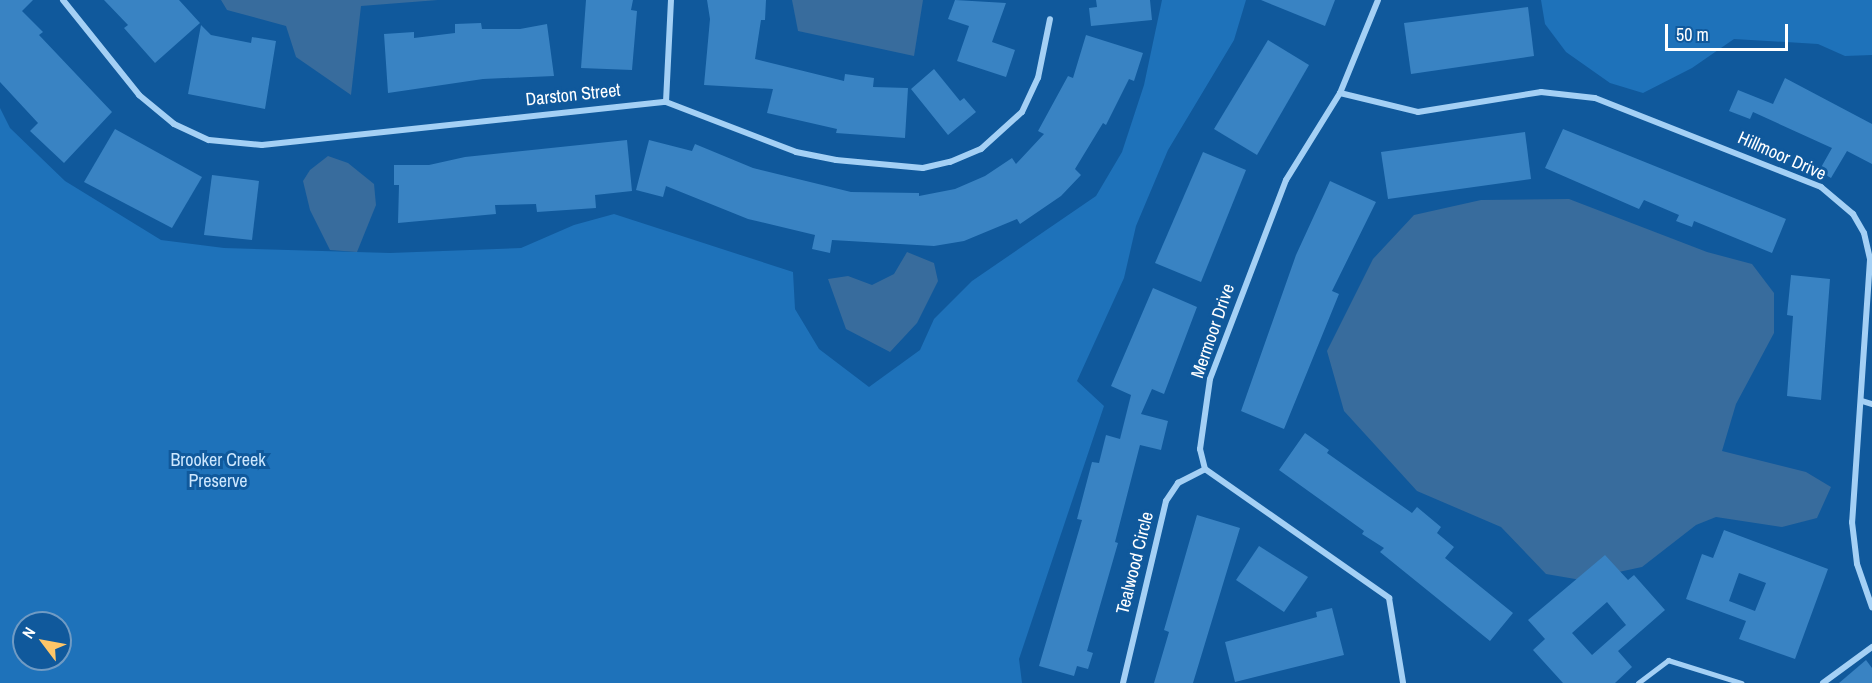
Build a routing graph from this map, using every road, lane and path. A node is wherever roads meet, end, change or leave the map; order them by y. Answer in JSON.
{"nodes":[{"id":1,"x":63,"y":0,"type":"edge"},
{"id":2,"x":671,"y":0,"type":"edge"},
{"id":3,"x":1378,"y":0,"type":"edge"},
{"id":4,"x":1050,"y":19,"type":"dead end"},
{"id":5,"x":1340,"y":93,"type":"junction"},
{"id":6,"x":666,"y":102,"type":"junction"},
{"id":7,"x":1862,"y":401,"type":"junction"},
{"id":8,"x":1872,"y":404,"type":"edge"},
{"id":9,"x":1205,"y":469,"type":"junction"},
{"id":10,"x":1872,"y":607,"type":"edge"},
{"id":11,"x":1872,"y":647,"type":"edge"},
{"id":12,"x":1401,"y":682,"type":"edge"},
{"id":13,"x":1123,"y":683,"type":"edge"},
{"id":14,"x":1392,"y":683,"type":"edge"},
{"id":15,"x":1638,"y":683,"type":"edge"},
{"id":16,"x":1742,"y":683,"type":"edge"},
{"id":17,"x":1823,"y":683,"type":"edge"}],
"edges":[{"from":1,"to":6,"type":"street","name":"Darston Street"},
{"from":2,"to":6,"type":"street"},
{"from":3,"to":5,"type":"street","name":"Mermoor Drive"},
{"from":4,"to":6,"type":"street","name":"Darston Street"},
{"from":5,"to":7,"type":"street","name":"Hillmoor Drive"},
{"from":5,"to":9,"type":"street","name":"Mermoor Drive"},
{"from":7,"to":8,"type":"street"},
{"from":7,"to":10,"type":"street","name":"Hillmoor Drive"},
{"from":9,"to":12,"type":"street"},
{"from":9,"to":13,"type":"street","name":"Tealwood Circle"},
{"from":11,"to":17,"type":"street"},
{"from":12,"to":14,"type":"street"},
{"from":15,"to":16,"type":"lane"}]}
